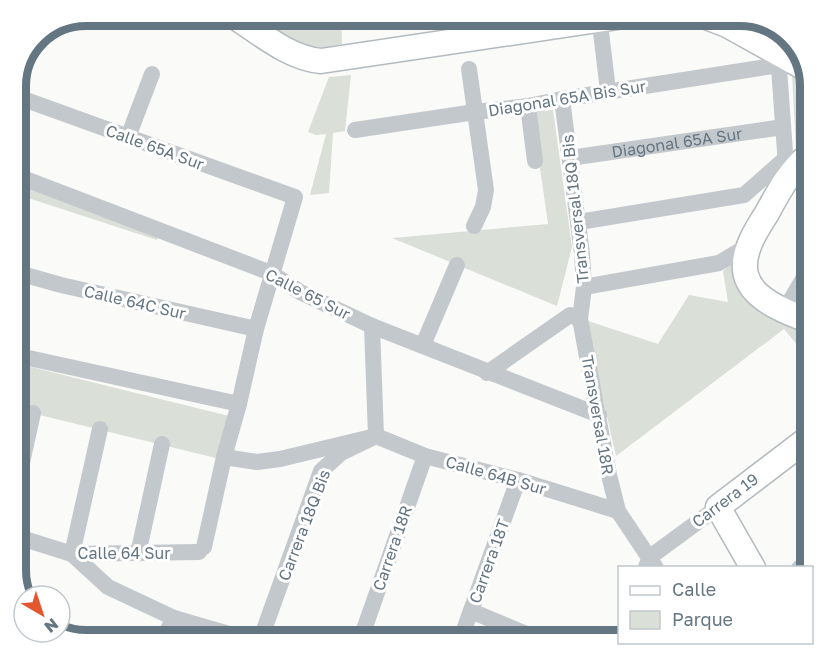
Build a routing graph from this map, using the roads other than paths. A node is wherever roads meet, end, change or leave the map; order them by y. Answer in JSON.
{"nodes":[{"id":1,"x":249,"y":26,"type":"edge"},
{"id":2,"x":544,"y":26,"type":"edge"},
{"id":3,"x":600,"y":26,"type":"edge"},
{"id":4,"x":729,"y":26,"type":"edge"},
{"id":5,"x":786,"y":62,"type":"edge"},
{"id":6,"x":469,"y":69,"type":"dead end"},
{"id":7,"x":152,"y":74,"type":"dead end"},
{"id":8,"x":608,"y":91,"type":"junction"},
{"id":9,"x":562,"y":99,"type":"junction"},
{"id":10,"x":26,"y":100,"type":"edge"},
{"id":11,"x":528,"y":106,"type":"junction"},
{"id":12,"x":475,"y":112,"type":"junction"},
{"id":13,"x":783,"y":127,"type":"junction"},
{"id":14,"x":355,"y":130,"type":"dead end"},
{"id":15,"x":128,"y":137,"type":"junction"},
{"id":16,"x":570,"y":158,"type":"junction"},
{"id":17,"x":800,"y":159,"type":"edge"},
{"id":18,"x":535,"y":161,"type":"dead end"},
{"id":19,"x":786,"y":167,"type":"junction"},
{"id":20,"x":26,"y":179,"type":"edge"},
{"id":21,"x":579,"y":222,"type":"junction"},
{"id":22,"x":474,"y":226,"type":"dead end"},
{"id":23,"x":749,"y":245,"type":"junction"},
{"id":24,"x":457,"y":265,"type":"dead end"},
{"id":25,"x":272,"y":273,"type":"junction"},
{"id":26,"x":26,"y":275,"type":"edge"},
{"id":27,"x":800,"y":284,"type":"edge"},
{"id":28,"x":584,"y":287,"type":"junction"},
{"id":29,"x":784,"y":311,"type":"junction"},
{"id":30,"x":800,"y":317,"type":"edge"},
{"id":31,"x":580,"y":318,"type":"junction"},
{"id":32,"x":372,"y":326,"type":"junction"},
{"id":33,"x":256,"y":329,"type":"junction"},
{"id":34,"x":423,"y":345,"type":"junction"},
{"id":35,"x":26,"y":357,"type":"edge"},
{"id":36,"x":488,"y":373,"type":"junction"},
{"id":37,"x":241,"y":398,"type":"junction"},
{"id":38,"x":33,"y":413,"type":"dead end"},
{"id":39,"x":599,"y":415,"type":"junction"},
{"id":40,"x":100,"y":429,"type":"dead end"},
{"id":41,"x":376,"y":436,"type":"junction"},
{"id":42,"x":26,"y":444,"type":"edge"},
{"id":43,"x":162,"y":444,"type":"dead end"},
{"id":44,"x":800,"y":445,"type":"edge"},
{"id":45,"x":425,"y":456,"type":"junction"},
{"id":46,"x":224,"y":457,"type":"junction"},
{"id":47,"x":518,"y":480,"type":"junction"},
{"id":48,"x":718,"y":507,"type":"junction"},
{"id":49,"x":618,"y":512,"type":"junction"},
{"id":50,"x":26,"y":539,"type":"edge"},
{"id":51,"x":72,"y":554,"type":"junction"},
{"id":52,"x":138,"y":554,"type":"junction"},
{"id":53,"x":650,"y":564,"type":"edge"},
{"id":54,"x":752,"y":566,"type":"edge"},
{"id":55,"x":471,"y":611,"type":"junction"},
{"id":56,"x":174,"y":618,"type":"junction"},
{"id":57,"x":168,"y":630,"type":"edge"},
{"id":58,"x":215,"y":630,"type":"edge"},
{"id":59,"x":264,"y":630,"type":"edge"},
{"id":60,"x":364,"y":630,"type":"edge"},
{"id":61,"x":464,"y":630,"type":"edge"},
{"id":62,"x":517,"y":630,"type":"edge"}],
"edges":[{"from":1,"to":2,"type":"street"},
{"from":3,"to":8,"type":"street"},
{"from":4,"to":5,"type":"street"},
{"from":5,"to":8,"type":"street","name":"Diagonal 65A Bis Sur"},
{"from":5,"to":13,"type":"street"},
{"from":6,"to":12,"type":"street"},
{"from":7,"to":15,"type":"street"},
{"from":8,"to":9,"type":"street","name":"Diagonal 65A Bis Sur"},
{"from":9,"to":11,"type":"street","name":"Diagonal 65A Bis Sur"},
{"from":9,"to":16,"type":"street","name":"Transversal 18Q Bis"},
{"from":10,"to":15,"type":"street","name":"Calle 65A Sur"},
{"from":11,"to":12,"type":"street","name":"Diagonal 65A Bis Sur"},
{"from":11,"to":18,"type":"street"},
{"from":12,"to":14,"type":"street","name":"Diagonal 65A Bis Sur"},
{"from":12,"to":22,"type":"street"},
{"from":13,"to":16,"type":"street","name":"Diagonal 65A Sur"},
{"from":13,"to":19,"type":"street"},
{"from":15,"to":25,"type":"street","name":"Calle 65A Sur"},
{"from":16,"to":21,"type":"street","name":"Transversal 18Q Bis"},
{"from":17,"to":19,"type":"street"},
{"from":19,"to":21,"type":"street"},
{"from":19,"to":23,"type":"street"},
{"from":20,"to":25,"type":"street","name":"Calle 65 Sur"},
{"from":21,"to":28,"type":"street","name":"Transversal 18Q Bis"},
{"from":23,"to":28,"type":"street"},
{"from":23,"to":29,"type":"street"},
{"from":24,"to":34,"type":"street"},
{"from":25,"to":32,"type":"street","name":"Calle 65 Sur"},
{"from":25,"to":33,"type":"street"},
{"from":26,"to":33,"type":"street","name":"Calle 64C Sur"},
{"from":27,"to":29,"type":"street"},
{"from":28,"to":31,"type":"street","name":"Transversal 18Q Bis"},
{"from":29,"to":30,"type":"street"},
{"from":31,"to":36,"type":"street"},
{"from":31,"to":39,"type":"street","name":"Transversal 18R"},
{"from":32,"to":34,"type":"street","name":"Calle 65 Sur"},
{"from":32,"to":41,"type":"street"},
{"from":33,"to":37,"type":"street"},
{"from":34,"to":36,"type":"street","name":"Calle 65 Sur"},
{"from":35,"to":37,"type":"street"},
{"from":36,"to":39,"type":"street","name":"Calle 65 Sur"},
{"from":37,"to":46,"type":"street"},
{"from":38,"to":42,"type":"street"},
{"from":39,"to":49,"type":"street","name":"Transversal 18R"},
{"from":40,"to":51,"type":"street"},
{"from":41,"to":45,"type":"street","name":"Calle 64B Sur"},
{"from":41,"to":46,"type":"street"},
{"from":41,"to":59,"type":"street","name":"Carrera 18Q Bis"},
{"from":43,"to":52,"type":"street"},
{"from":44,"to":48,"type":"street","name":"Carrera 19"},
{"from":45,"to":47,"type":"street","name":"Calle 64B Sur"},
{"from":45,"to":60,"type":"street","name":"Carrera 18R"},
{"from":46,"to":52,"type":"street","name":"Calle 64 Sur"},
{"from":47,"to":49,"type":"street","name":"Calle 64B Sur"},
{"from":47,"to":55,"type":"street","name":"Carrera 18T"},
{"from":48,"to":53,"type":"street","name":"Carrera 19"},
{"from":48,"to":54,"type":"street"},
{"from":49,"to":53,"type":"street"},
{"from":50,"to":51,"type":"street","name":"Calle 64 Sur"},
{"from":51,"to":52,"type":"street","name":"Calle 64 Sur"},
{"from":51,"to":56,"type":"street"},
{"from":55,"to":61,"type":"street","name":"Carrera 18T"},
{"from":55,"to":62,"type":"street"},
{"from":56,"to":57,"type":"street"},
{"from":56,"to":58,"type":"street"}]}
